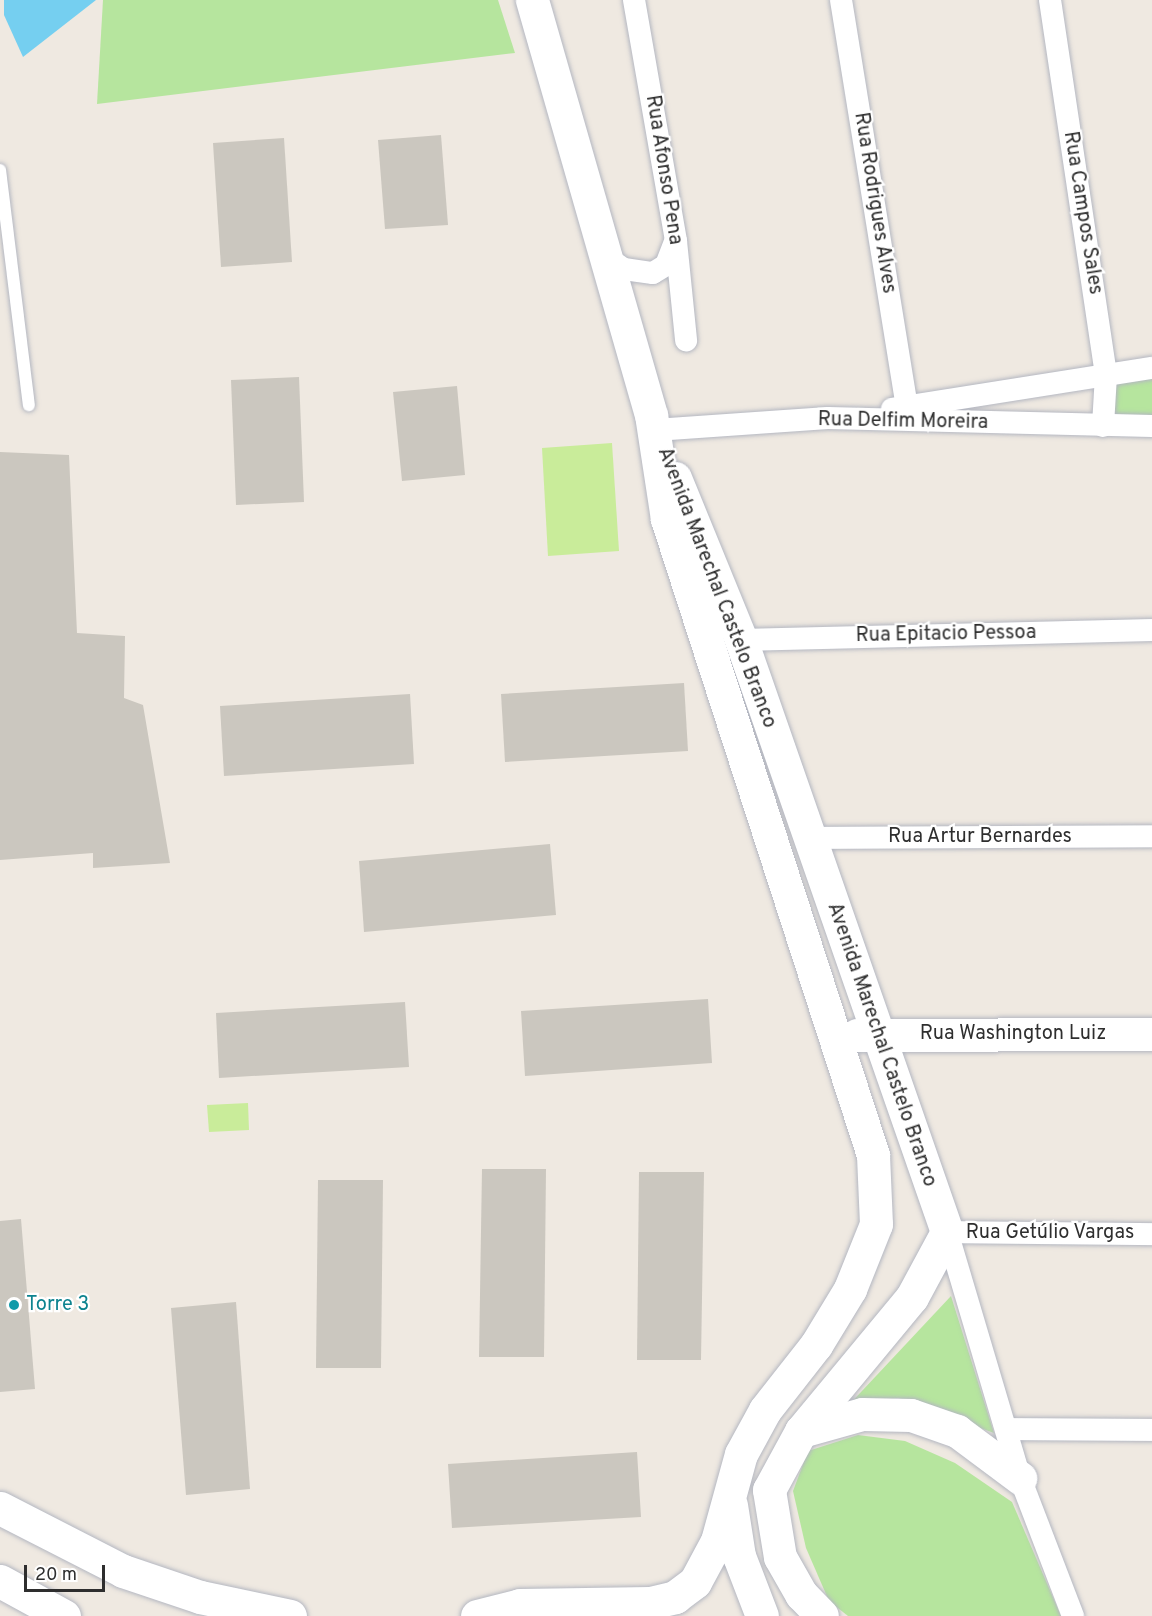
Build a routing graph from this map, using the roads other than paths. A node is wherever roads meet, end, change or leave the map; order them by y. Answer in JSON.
{"nodes":[{"id":1,"x":532,"y":0,"type":"edge"},
{"id":2,"x":634,"y":0,"type":"edge"},
{"id":3,"x":841,"y":0,"type":"edge"},
{"id":4,"x":1050,"y":0,"type":"edge"},
{"id":5,"x":0,"y":170,"type":"edge"},
{"id":6,"x":675,"y":241,"type":"junction"},
{"id":7,"x":608,"y":258,"type":"junction"},
{"id":8,"x":686,"y":340,"type":"dead end"},
{"id":9,"x":1152,"y":368,"type":"edge"},
{"id":10,"x":1107,"y":375,"type":"junction"},
{"id":11,"x":29,"y":405,"type":"dead end"},
{"id":12,"x":907,"y":407,"type":"junction"},
{"id":13,"x":828,"y":418,"type":"junction"},
{"id":14,"x":1103,"y":426,"type":"junction"},
{"id":15,"x":1152,"y":426,"type":"edge"},
{"id":16,"x":655,"y":430,"type":"junction"},
{"id":17,"x":1152,"y":630,"type":"edge"},
{"id":18,"x":741,"y":640,"type":"junction"},
{"id":19,"x":1152,"y":836,"type":"edge"},
{"id":20,"x":808,"y":838,"type":"junction"},
{"id":21,"x":876,"y":1034,"type":"junction"},
{"id":22,"x":1152,"y":1034,"type":"edge"},
{"id":23,"x":837,"y":1036,"type":"junction"},
{"id":24,"x":947,"y":1232,"type":"junction"},
{"id":25,"x":1152,"y":1234,"type":"edge"},
{"id":26,"x":1006,"y":1429,"type":"junction"},
{"id":27,"x":1152,"y":1430,"type":"edge"},
{"id":28,"x":801,"y":1431,"type":"junction"},
{"id":29,"x":1020,"y":1478,"type":"junction"},
{"id":30,"x":730,"y":1497,"type":"junction"},
{"id":31,"x":0,"y":1508,"type":"edge"},
{"id":32,"x":0,"y":1581,"type":"edge"},
{"id":33,"x":64,"y":1616,"type":"edge"},
{"id":34,"x":290,"y":1616,"type":"edge"},
{"id":35,"x":477,"y":1616,"type":"edge"},
{"id":36,"x":762,"y":1616,"type":"edge"},
{"id":37,"x":822,"y":1616,"type":"edge"},
{"id":38,"x":1073,"y":1616,"type":"edge"}],
"edges":[{"from":1,"to":7,"type":"street","name":"Avenida Marechal Castelo Branco"},
{"from":2,"to":6,"type":"street","name":"Rua Afonso Pena"},
{"from":3,"to":12,"type":"street","name":"Rua Rodrigues Alves"},
{"from":4,"to":10,"type":"street","name":"Rua Campos Sales"},
{"from":5,"to":11,"type":"lane"},
{"from":6,"to":7,"type":"street"},
{"from":6,"to":8,"type":"street","name":"Rua Afonso Pena"},
{"from":7,"to":16,"type":"street","name":"Avenida Marechal Castelo Branco"},
{"from":9,"to":10,"type":"street"},
{"from":10,"to":12,"type":"street"},
{"from":10,"to":14,"type":"street","name":"Rua Campos Sales"},
{"from":12,"to":13,"type":"street"},
{"from":13,"to":14,"type":"street","name":"Rua Delfim Moreira"},
{"from":13,"to":16,"type":"street","name":"Rua Delfim Moreira"},
{"from":14,"to":15,"type":"street","name":"Rua Delfim Moreira"},
{"from":16,"to":18,"type":"street","name":"Avenida Marechal Castelo Branco"},
{"from":16,"to":23,"type":"street","name":"Avenida Marechal Castelo Branco"},
{"from":17,"to":18,"type":"street","name":"Rua Epitacio Pessoa"},
{"from":18,"to":20,"type":"street","name":"Avenida Marechal Castelo Branco"},
{"from":19,"to":20,"type":"street","name":"Rua Artur Bernardes"},
{"from":20,"to":21,"type":"street","name":"Avenida Marechal Castelo Branco"},
{"from":21,"to":22,"type":"street","name":"Rua Washington Luiz"},
{"from":21,"to":23,"type":"street","name":"Rua Washington Luiz"},
{"from":21,"to":24,"type":"street","name":"Avenida Marechal Castelo Branco"},
{"from":23,"to":30,"type":"street","name":"Avenida Marechal Castelo Branco"},
{"from":24,"to":25,"type":"street","name":"Rua Getúlio Vargas"},
{"from":24,"to":26,"type":"street"},
{"from":24,"to":28,"type":"street"},
{"from":26,"to":27,"type":"street"},
{"from":26,"to":29,"type":"street"},
{"from":28,"to":29,"type":"street"},
{"from":28,"to":37,"type":"street"},
{"from":29,"to":38,"type":"street"},
{"from":30,"to":35,"type":"street"},
{"from":30,"to":36,"type":"street","name":"Avenida Marechal Castelo Branco"},
{"from":31,"to":34,"type":"street"},
{"from":32,"to":33,"type":"street"}]}
